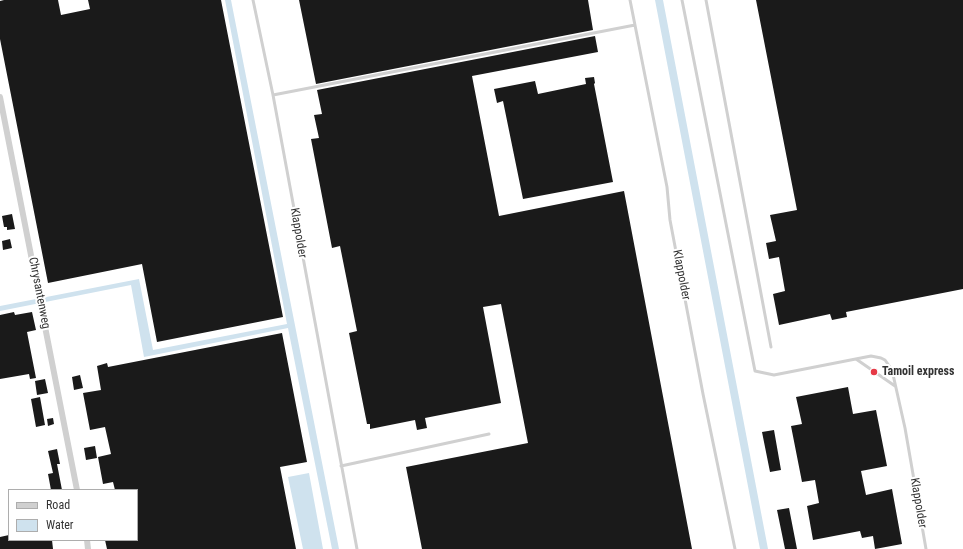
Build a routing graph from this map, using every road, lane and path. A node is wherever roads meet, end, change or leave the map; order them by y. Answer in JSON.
{"nodes":[{"id":1,"x":253,"y":0,"type":"edge"},
{"id":2,"x":630,"y":0,"type":"edge"},
{"id":3,"x":682,"y":0,"type":"edge"},
{"id":4,"x":706,"y":0,"type":"edge"},
{"id":5,"x":635,"y":25,"type":"junction"},
{"id":6,"x":272,"y":95,"type":"junction"},
{"id":7,"x":0,"y":97,"type":"edge"},
{"id":8,"x":771,"y":347,"type":"dead end"},
{"id":9,"x":856,"y":359,"type":"junction"},
{"id":10,"x":895,"y":386,"type":"junction"},
{"id":11,"x":489,"y":434,"type":"dead end"},
{"id":12,"x":341,"y":466,"type":"junction"},
{"id":13,"x":77,"y":489,"type":"edge"},
{"id":14,"x":357,"y":549,"type":"edge"},
{"id":15,"x":735,"y":549,"type":"edge"},
{"id":16,"x":926,"y":549,"type":"edge"}],
"edges":[{"from":1,"to":6,"type":"lane","name":"Klappolder"},
{"from":2,"to":5,"type":"lane","name":"Klappolder"},
{"from":3,"to":9,"type":"lane","name":"Klappolder"},
{"from":4,"to":8,"type":"lane"},
{"from":5,"to":6,"type":"lane"},
{"from":5,"to":15,"type":"lane","name":"Klappolder"},
{"from":6,"to":12,"type":"lane","name":"Klappolder"},
{"from":7,"to":13,"type":"street","name":"Chrysantenweg"},
{"from":9,"to":10,"type":"lane"},
{"from":9,"to":10,"type":"lane","name":"Klappolder"},
{"from":10,"to":16,"type":"lane","name":"Klappolder"},
{"from":11,"to":12,"type":"lane"},
{"from":12,"to":14,"type":"lane","name":"Klappolder"}]}
